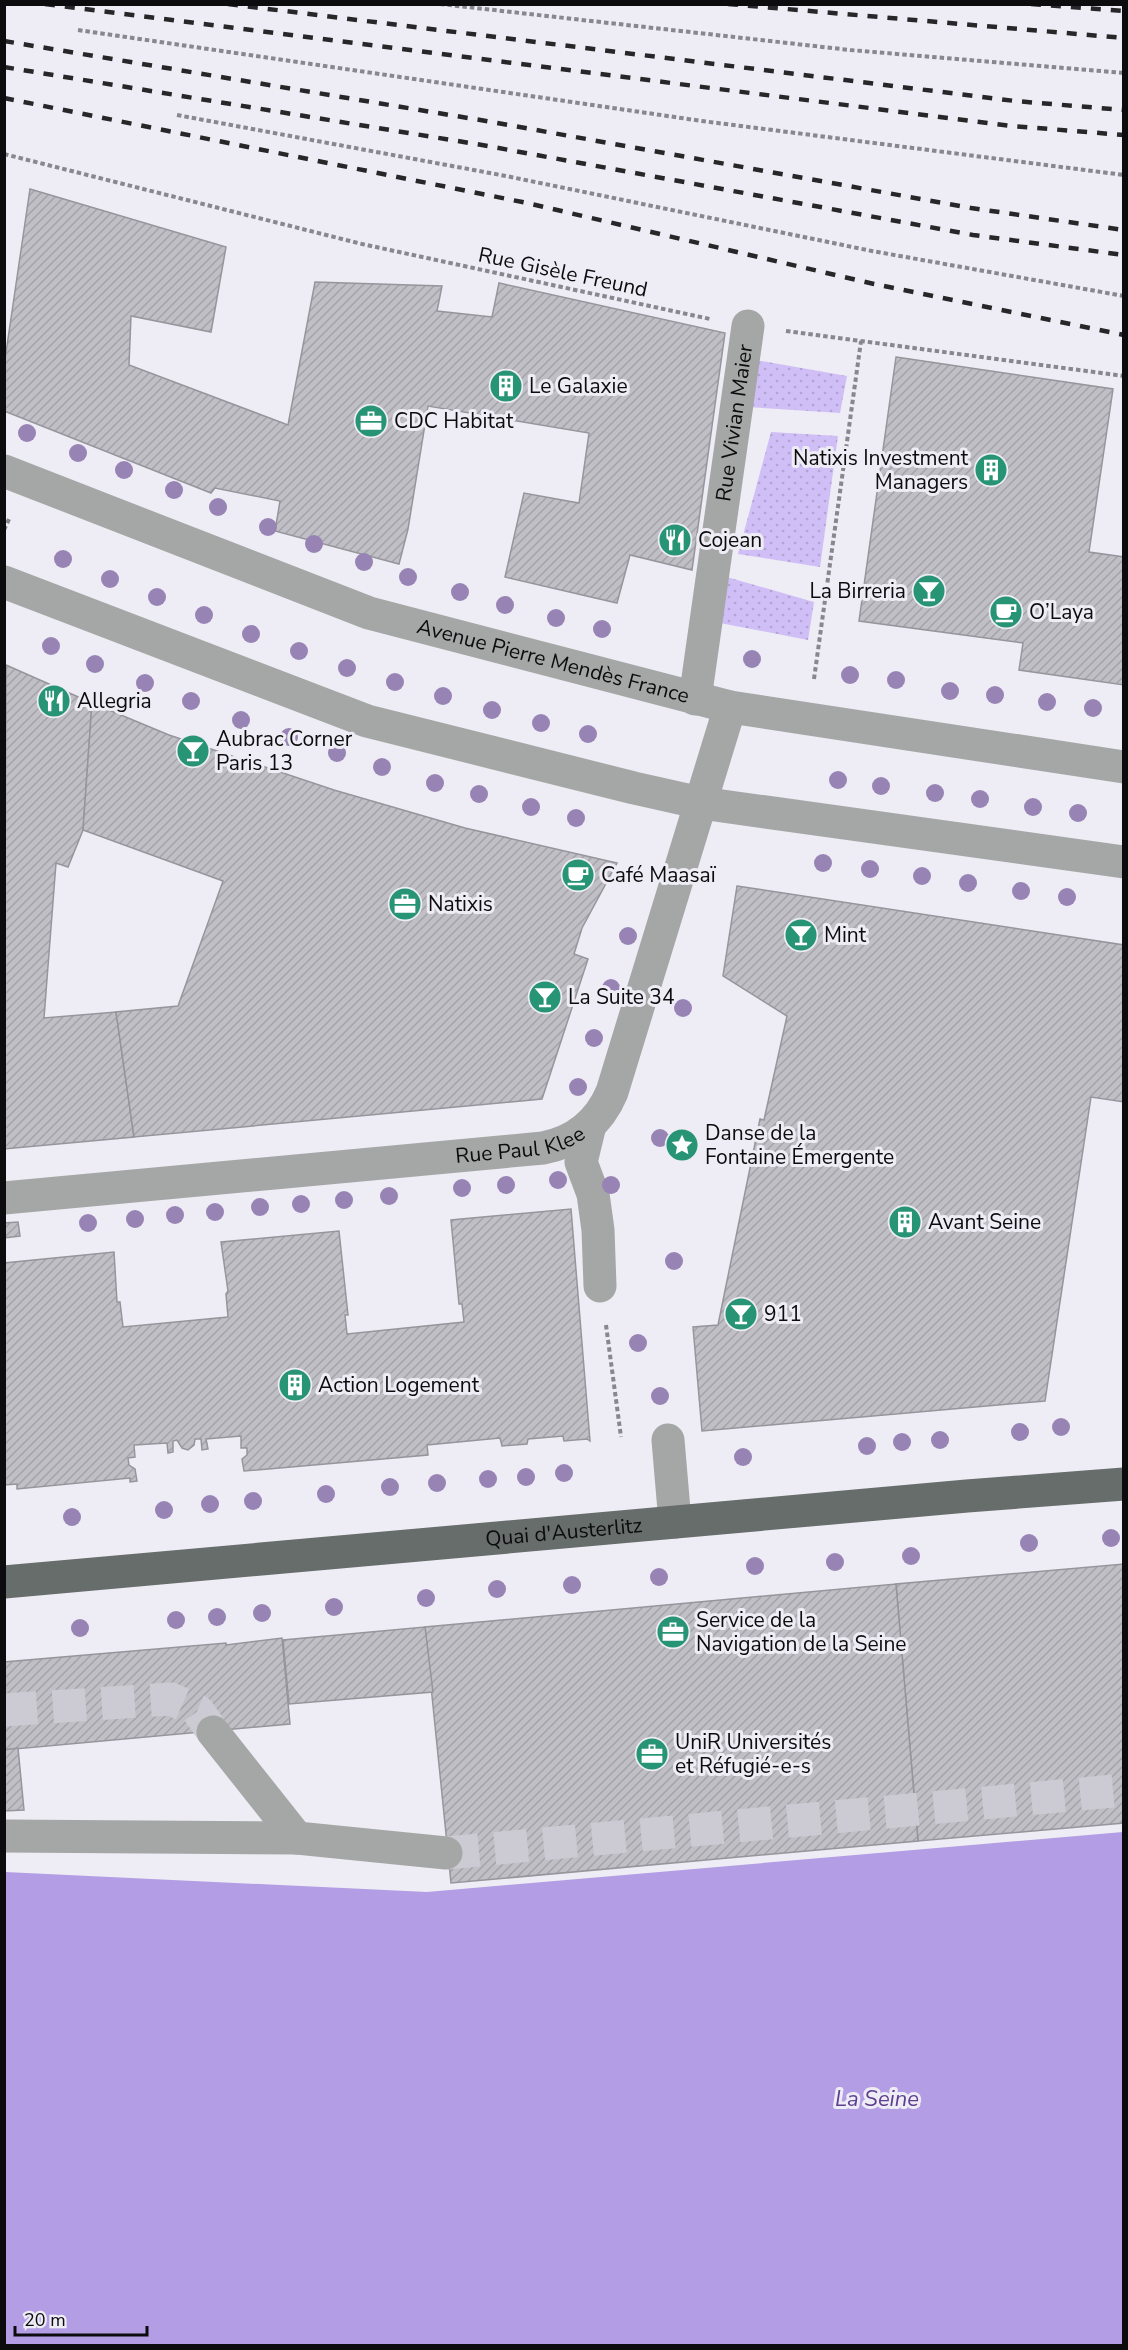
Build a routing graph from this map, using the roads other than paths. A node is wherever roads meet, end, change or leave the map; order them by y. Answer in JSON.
{"nodes":[{"id":1,"x":748,"y":326,"type":"road end"},
{"id":2,"x":4,"y":471,"type":"edge"},
{"id":3,"x":4,"y":582,"type":"edge"},
{"id":4,"x":694,"y":699,"type":"junction"},
{"id":5,"x":730,"y":707,"type":"junction"},
{"id":6,"x":1124,"y":767,"type":"edge"},
{"id":7,"x":701,"y":803,"type":"junction"},
{"id":8,"x":1124,"y":862,"type":"edge"},
{"id":9,"x":590,"y":1125,"type":"junction"},
{"id":10,"x":4,"y":1198,"type":"edge"},
{"id":11,"x":600,"y":1286,"type":"road end"},
{"id":12,"x":668,"y":1440,"type":"dead end"},
{"id":13,"x":1124,"y":1484,"type":"edge"},
{"id":14,"x":675,"y":1522,"type":"junction"},
{"id":15,"x":4,"y":1582,"type":"edge"},
{"id":16,"x":213,"y":1731,"type":"tunnel mouth"},
{"id":17,"x":4,"y":1836,"type":"edge"},
{"id":18,"x":297,"y":1839,"type":"junction"},
{"id":19,"x":446,"y":1853,"type":"tunnel mouth"}],
"edges":[{"from":1,"to":4,"type":"street","name":"Rue Vivian Maier"},
{"from":2,"to":4,"type":"street","name":"Avenue Pierre Mendès France"},
{"from":3,"to":7,"type":"street"},
{"from":4,"to":5,"type":"street","name":"Avenue Pierre Mendès France"},
{"from":5,"to":6,"type":"street","name":"Avenue Pierre Mendès France"},
{"from":5,"to":7,"type":"street","name":"Rue Paul Klee"},
{"from":7,"to":8,"type":"street"},
{"from":7,"to":9,"type":"street","name":"Rue Paul Klee"},
{"from":9,"to":10,"type":"street","name":"Rue Paul Klee"},
{"from":9,"to":11,"type":"street"},
{"from":12,"to":14,"type":"street"},
{"from":13,"to":14,"type":"main road","name":"Quai d'Austerlitz"},
{"from":14,"to":15,"type":"main road","name":"Quai d'Austerlitz"},
{"from":16,"to":18,"type":"street"},
{"from":17,"to":18,"type":"street"},
{"from":18,"to":19,"type":"street"}]}
